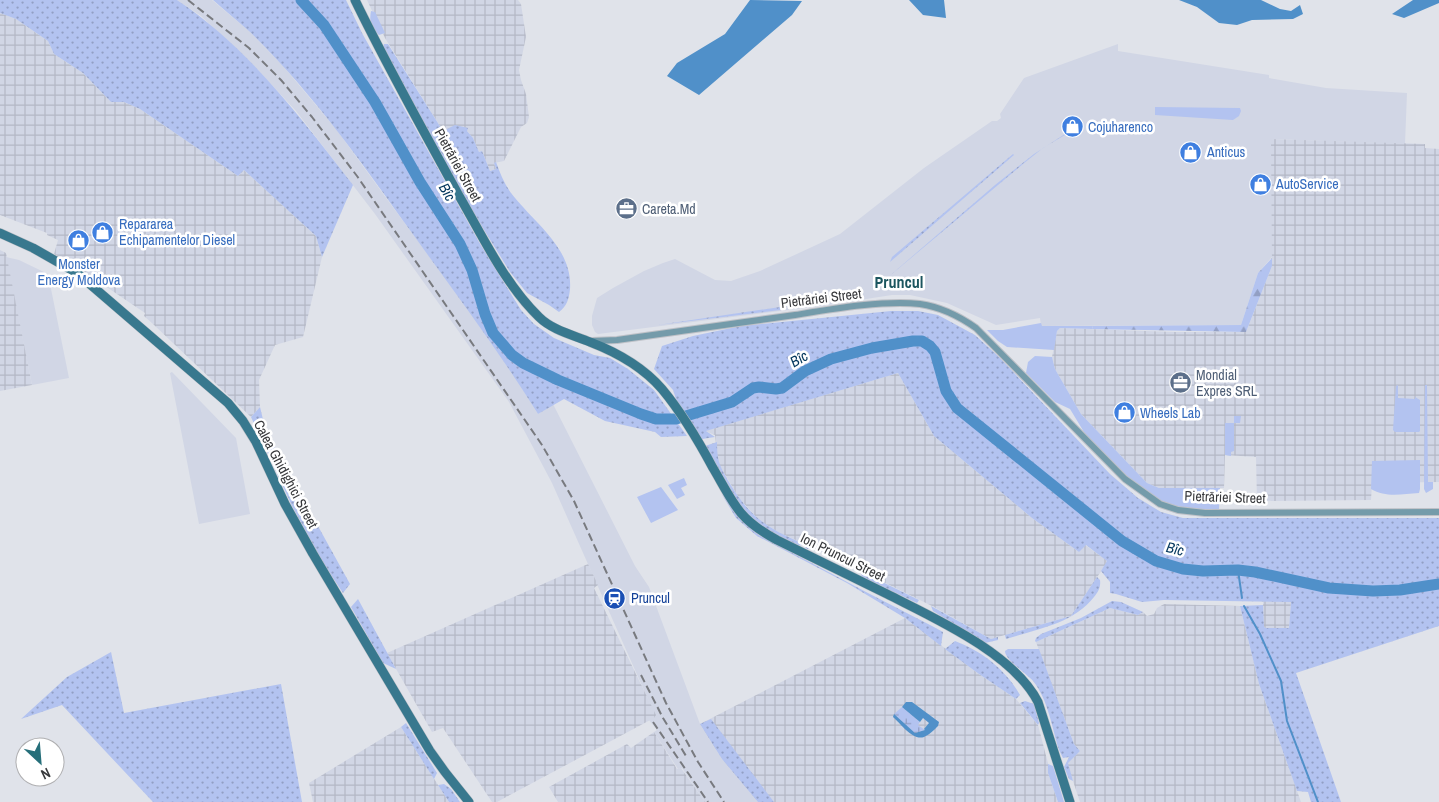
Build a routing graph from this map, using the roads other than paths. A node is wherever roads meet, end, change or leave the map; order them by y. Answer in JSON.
{"nodes":[{"id":1,"x":349,"y":0,"type":"edge"},
{"id":2,"x":355,"y":0,"type":"edge"},
{"id":3,"x":379,"y":50,"type":"junction"},
{"id":4,"x":0,"y":233,"type":"edge"},
{"id":5,"x":588,"y":341,"type":"junction"},
{"id":6,"x":1439,"y":512,"type":"edge"},
{"id":7,"x":469,"y":802,"type":"edge"},
{"id":8,"x":1070,"y":802,"type":"edge"}],
"edges":[{"from":1,"to":3,"type":"street","name":"Pietrăriei Street"},
{"from":2,"to":3,"type":"street","name":"Pietrăriei Street"},
{"from":3,"to":5,"type":"street","name":"Pietrăriei Street"},
{"from":4,"to":7,"type":"street","name":"Calea Ghidighici Street"},
{"from":5,"to":6,"type":"street","name":"Pietrăriei Street"},
{"from":5,"to":8,"type":"street","name":"Ion Pruncul Street"}]}
